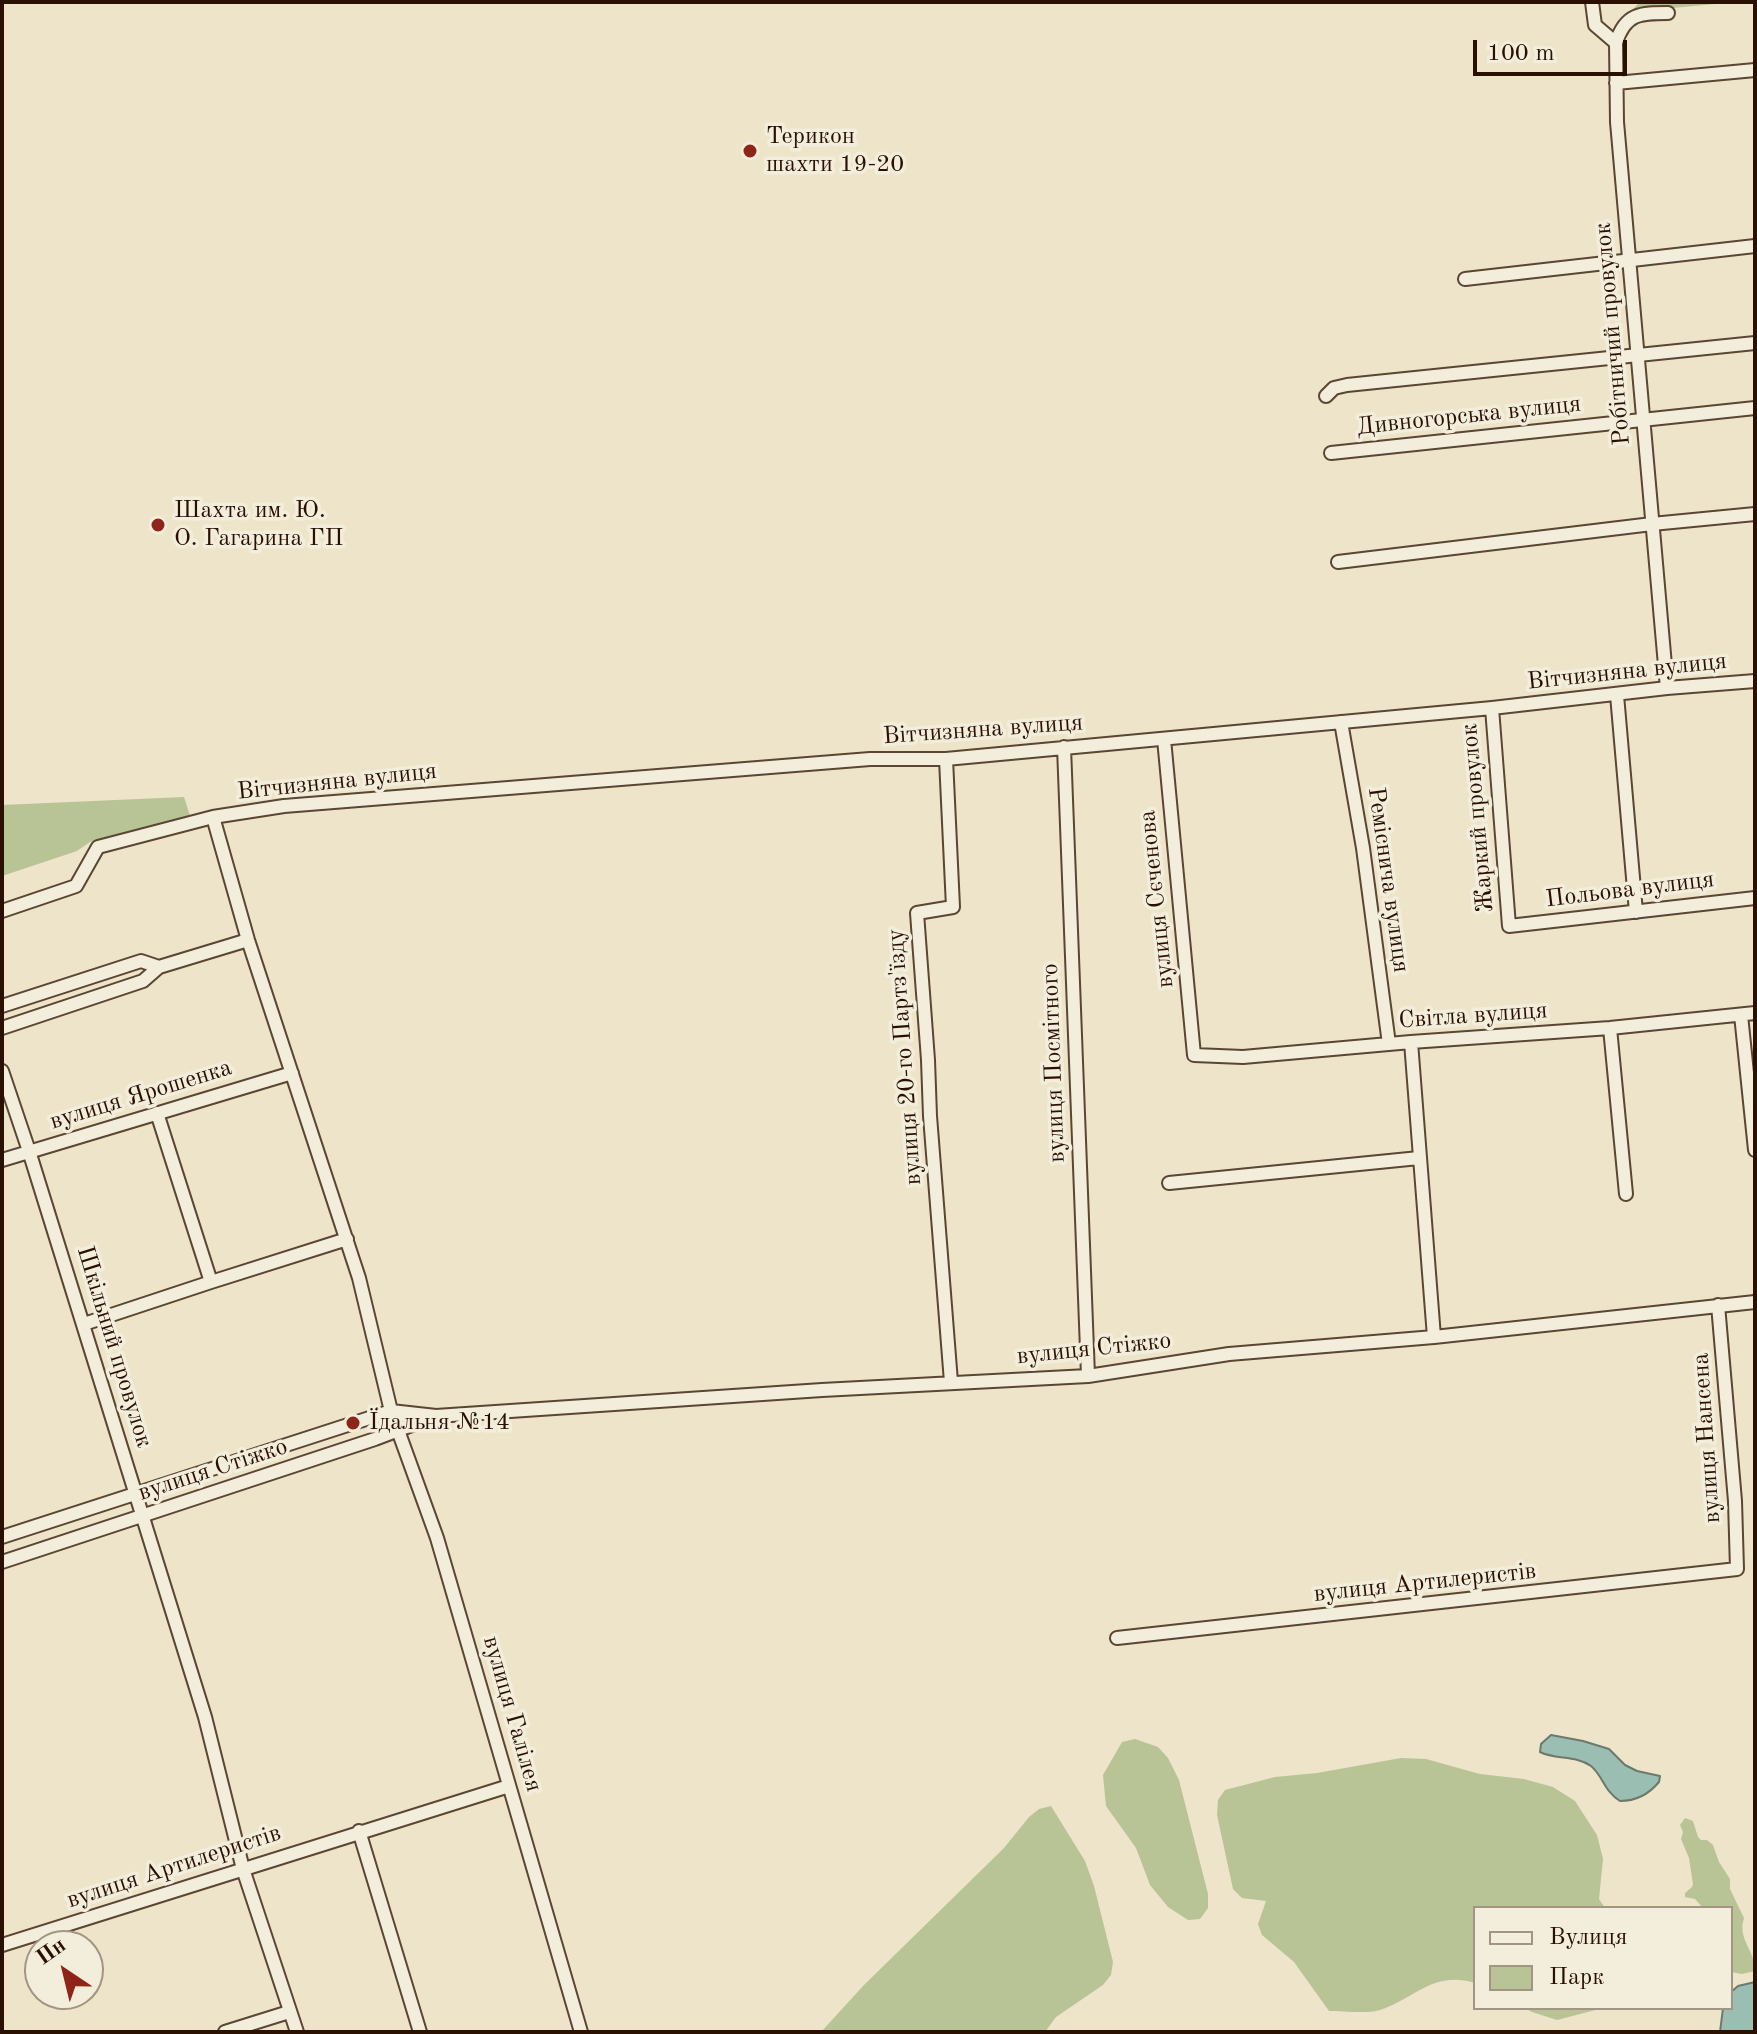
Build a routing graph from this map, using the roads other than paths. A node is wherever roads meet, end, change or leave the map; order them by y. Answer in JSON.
{"nodes":[{"id":1,"x":1592,"y":2,"type":"edge"},
{"id":2,"x":1668,"y":13,"type":"dead end"},
{"id":3,"x":1616,"y":43,"type":"junction"},
{"id":4,"x":1755,"y":70,"type":"edge"},
{"id":5,"x":1616,"y":83,"type":"junction"},
{"id":6,"x":1755,"y":246,"type":"edge"},
{"id":7,"x":1628,"y":261,"type":"junction"},
{"id":8,"x":1465,"y":279,"type":"dead end"},
{"id":9,"x":1755,"y":343,"type":"edge"},
{"id":10,"x":1638,"y":355,"type":"junction"},
{"id":11,"x":1326,"y":396,"type":"dead end"},
{"id":12,"x":1755,"y":408,"type":"edge"},
{"id":13,"x":1644,"y":419,"type":"junction"},
{"id":14,"x":1331,"y":453,"type":"dead end"},
{"id":15,"x":1755,"y":514,"type":"edge"},
{"id":16,"x":1652,"y":524,"type":"junction"},
{"id":17,"x":1338,"y":562,"type":"dead end"},
{"id":18,"x":1755,"y":681,"type":"edge"},
{"id":19,"x":1667,"y":688,"type":"junction"},
{"id":20,"x":1617,"y":695,"type":"junction"},
{"id":21,"x":1492,"y":708,"type":"junction"},
{"id":22,"x":1341,"y":722,"type":"junction"},
{"id":23,"x":1164,"y":739,"type":"junction"},
{"id":24,"x":1064,"y":747,"type":"junction"},
{"id":25,"x":946,"y":759,"type":"junction"},
{"id":26,"x":213,"y":817,"type":"junction"},
{"id":27,"x":1755,"y":898,"type":"edge"},
{"id":28,"x":2,"y":911,"type":"edge"},
{"id":29,"x":1636,"y":912,"type":"junction"},
{"id":30,"x":1509,"y":926,"type":"joint"},
{"id":31,"x":248,"y":940,"type":"junction"},
{"id":32,"x":159,"y":967,"type":"junction"},
{"id":33,"x":2,"y":1006,"type":"edge"},
{"id":34,"x":1755,"y":1013,"type":"edge"},
{"id":35,"x":1741,"y":1015,"type":"junction"},
{"id":36,"x":2,"y":1028,"type":"edge"},
{"id":37,"x":1610,"y":1028,"type":"junction"},
{"id":38,"x":1411,"y":1042,"type":"junction"},
{"id":39,"x":1389,"y":1044,"type":"junction"},
{"id":40,"x":1194,"y":1055,"type":"joint"},
{"id":41,"x":2,"y":1071,"type":"edge"},
{"id":42,"x":292,"y":1073,"type":"junction"},
{"id":43,"x":157,"y":1113,"type":"junction"},
{"id":44,"x":1755,"y":1150,"type":"edge"},
{"id":45,"x":29,"y":1151,"type":"junction"},
{"id":46,"x":1419,"y":1158,"type":"junction"},
{"id":47,"x":2,"y":1160,"type":"edge"},
{"id":48,"x":1169,"y":1183,"type":"dead end"},
{"id":49,"x":1626,"y":1194,"type":"dead end"},
{"id":50,"x":347,"y":1239,"type":"junction"},
{"id":51,"x":211,"y":1282,"type":"junction"},
{"id":52,"x":1755,"y":1302,"type":"edge"},
{"id":53,"x":1718,"y":1305,"type":"junction"},
{"id":54,"x":84,"y":1324,"type":"junction"},
{"id":55,"x":1434,"y":1337,"type":"junction"},
{"id":56,"x":1088,"y":1376,"type":"junction"},
{"id":57,"x":951,"y":1382,"type":"junction"},
{"id":58,"x":391,"y":1411,"type":"junction"},
{"id":59,"x":436,"y":1416,"type":"junction"},
{"id":60,"x":398,"y":1431,"type":"junction"},
{"id":61,"x":137,"y":1493,"type":"junction"},
{"id":62,"x":144,"y":1516,"type":"junction"},
{"id":63,"x":2,"y":1537,"type":"edge"},
{"id":64,"x":2,"y":1562,"type":"edge"},
{"id":65,"x":1737,"y":1569,"type":"joint"},
{"id":66,"x":1117,"y":1638,"type":"dead end"},
{"id":67,"x":509,"y":1786,"type":"junction"},
{"id":68,"x":359,"y":1831,"type":"junction"},
{"id":69,"x":243,"y":1869,"type":"junction"},
{"id":70,"x":2,"y":1945,"type":"edge"},
{"id":71,"x":289,"y":2012,"type":"junction"},
{"id":72,"x":225,"y":2032,"type":"edge"},
{"id":73,"x":297,"y":2032,"type":"edge"},
{"id":74,"x":420,"y":2032,"type":"edge"},
{"id":75,"x":581,"y":2032,"type":"edge"}],
"edges":[{"from":1,"to":3,"type":"street"},
{"from":2,"to":3,"type":"street"},
{"from":3,"to":5,"type":"street","name":"Робітничий провулок"},
{"from":4,"to":5,"type":"street"},
{"from":5,"to":7,"type":"street","name":"Робітничий провулок"},
{"from":6,"to":7,"type":"street"},
{"from":7,"to":8,"type":"street"},
{"from":7,"to":10,"type":"street","name":"Робітничий провулок"},
{"from":9,"to":10,"type":"street"},
{"from":10,"to":11,"type":"street"},
{"from":10,"to":13,"type":"street","name":"Робітничий провулок"},
{"from":12,"to":13,"type":"street","name":"Дивногорська вулиця"},
{"from":13,"to":14,"type":"street","name":"Дивногорська вулиця"},
{"from":13,"to":16,"type":"street","name":"Робітничий провулок"},
{"from":15,"to":16,"type":"street"},
{"from":16,"to":17,"type":"street"},
{"from":16,"to":19,"type":"street","name":"Робітничий провулок"},
{"from":18,"to":19,"type":"street","name":"Вітчизняна вулиця"},
{"from":19,"to":20,"type":"street","name":"Вітчизняна вулиця"},
{"from":20,"to":21,"type":"street","name":"Вітчизняна вулиця"},
{"from":20,"to":29,"type":"street"},
{"from":21,"to":22,"type":"street","name":"Вітчизняна вулиця"},
{"from":21,"to":30,"type":"street","name":"Жаркий провулок"},
{"from":22,"to":23,"type":"street","name":"Вітчизняна вулиця"},
{"from":22,"to":39,"type":"street","name":"Реміснича вулиця"},
{"from":23,"to":24,"type":"street","name":"Вітчизняна вулиця"},
{"from":23,"to":40,"type":"street","name":"вулиця Сєченова"},
{"from":24,"to":25,"type":"street","name":"Вітчизняна вулиця"},
{"from":24,"to":56,"type":"street","name":"вулиця Посмітного"},
{"from":25,"to":26,"type":"street","name":"Вітчизняна вулиця"},
{"from":25,"to":57,"type":"street","name":"вулиця 20-го Партз'їзду"},
{"from":26,"to":28,"type":"street","name":"Вітчизняна вулиця"},
{"from":26,"to":31,"type":"street","name":"вулиця Галілея"},
{"from":27,"to":29,"type":"street","name":"Польова вулиця"},
{"from":29,"to":30,"type":"street","name":"Польова вулиця"},
{"from":31,"to":32,"type":"street"},
{"from":31,"to":42,"type":"street","name":"вулиця Галілея"},
{"from":32,"to":33,"type":"street"},
{"from":32,"to":36,"type":"street"},
{"from":34,"to":35,"type":"street","name":"Світла вулиця"},
{"from":35,"to":37,"type":"street","name":"Світла вулиця"},
{"from":35,"to":44,"type":"street"},
{"from":37,"to":38,"type":"street","name":"Світла вулиця"},
{"from":37,"to":49,"type":"street"},
{"from":38,"to":39,"type":"street","name":"Світла вулиця"},
{"from":38,"to":46,"type":"street"},
{"from":39,"to":40,"type":"street","name":"Світла вулиця"},
{"from":41,"to":45,"type":"street","name":"Шкільний провулок"},
{"from":42,"to":43,"type":"street","name":"вулиця Ярошенка"},
{"from":42,"to":50,"type":"street","name":"вулиця Галілея"},
{"from":43,"to":45,"type":"street","name":"вулиця Ярошенка"},
{"from":43,"to":51,"type":"street"},
{"from":45,"to":47,"type":"street","name":"вулиця Ярошенка"},
{"from":45,"to":54,"type":"street","name":"Шкільний провулок"},
{"from":46,"to":48,"type":"street"},
{"from":46,"to":55,"type":"street"},
{"from":50,"to":51,"type":"street"},
{"from":50,"to":58,"type":"street","name":"вулиця Галілея"},
{"from":51,"to":54,"type":"street"},
{"from":52,"to":53,"type":"street","name":"вулиця Стіжко"},
{"from":53,"to":55,"type":"street","name":"вулиця Стіжко"},
{"from":53,"to":65,"type":"street","name":"вулиця Нансена"},
{"from":54,"to":61,"type":"street","name":"Шкільний провулок"},
{"from":55,"to":56,"type":"street","name":"вулиця Стіжко"},
{"from":56,"to":57,"type":"street","name":"вулиця Стіжко"},
{"from":57,"to":59,"type":"street","name":"вулиця Стіжко"},
{"from":58,"to":59,"type":"street","name":"вулиця Стіжко"},
{"from":58,"to":60,"type":"street","name":"вулиця Галілея"},
{"from":58,"to":61,"type":"street","name":"вулиця Стіжко"},
{"from":59,"to":60,"type":"street","name":"вулиця Стіжко"},
{"from":60,"to":62,"type":"street","name":"вулиця Стіжко"},
{"from":60,"to":67,"type":"street","name":"вулиця Галілея"},
{"from":61,"to":62,"type":"street","name":"Шкільний провулок"},
{"from":61,"to":63,"type":"street","name":"вулиця Стіжко"},
{"from":62,"to":64,"type":"street","name":"вулиця Стіжко"},
{"from":62,"to":69,"type":"street","name":"Шкільний провулок"},
{"from":65,"to":66,"type":"street","name":"вулиця Артилеристів"},
{"from":67,"to":68,"type":"street","name":"вулиця Артилеристів"},
{"from":67,"to":75,"type":"street","name":"вулиця Галілея"},
{"from":68,"to":69,"type":"street","name":"вулиця Артилеристів"},
{"from":68,"to":74,"type":"street"},
{"from":69,"to":70,"type":"street","name":"вулиця Артилеристів"},
{"from":69,"to":71,"type":"street","name":"Шкільний провулок"},
{"from":71,"to":72,"type":"street"},
{"from":71,"to":73,"type":"street","name":"Шкільний провулок"}]}
